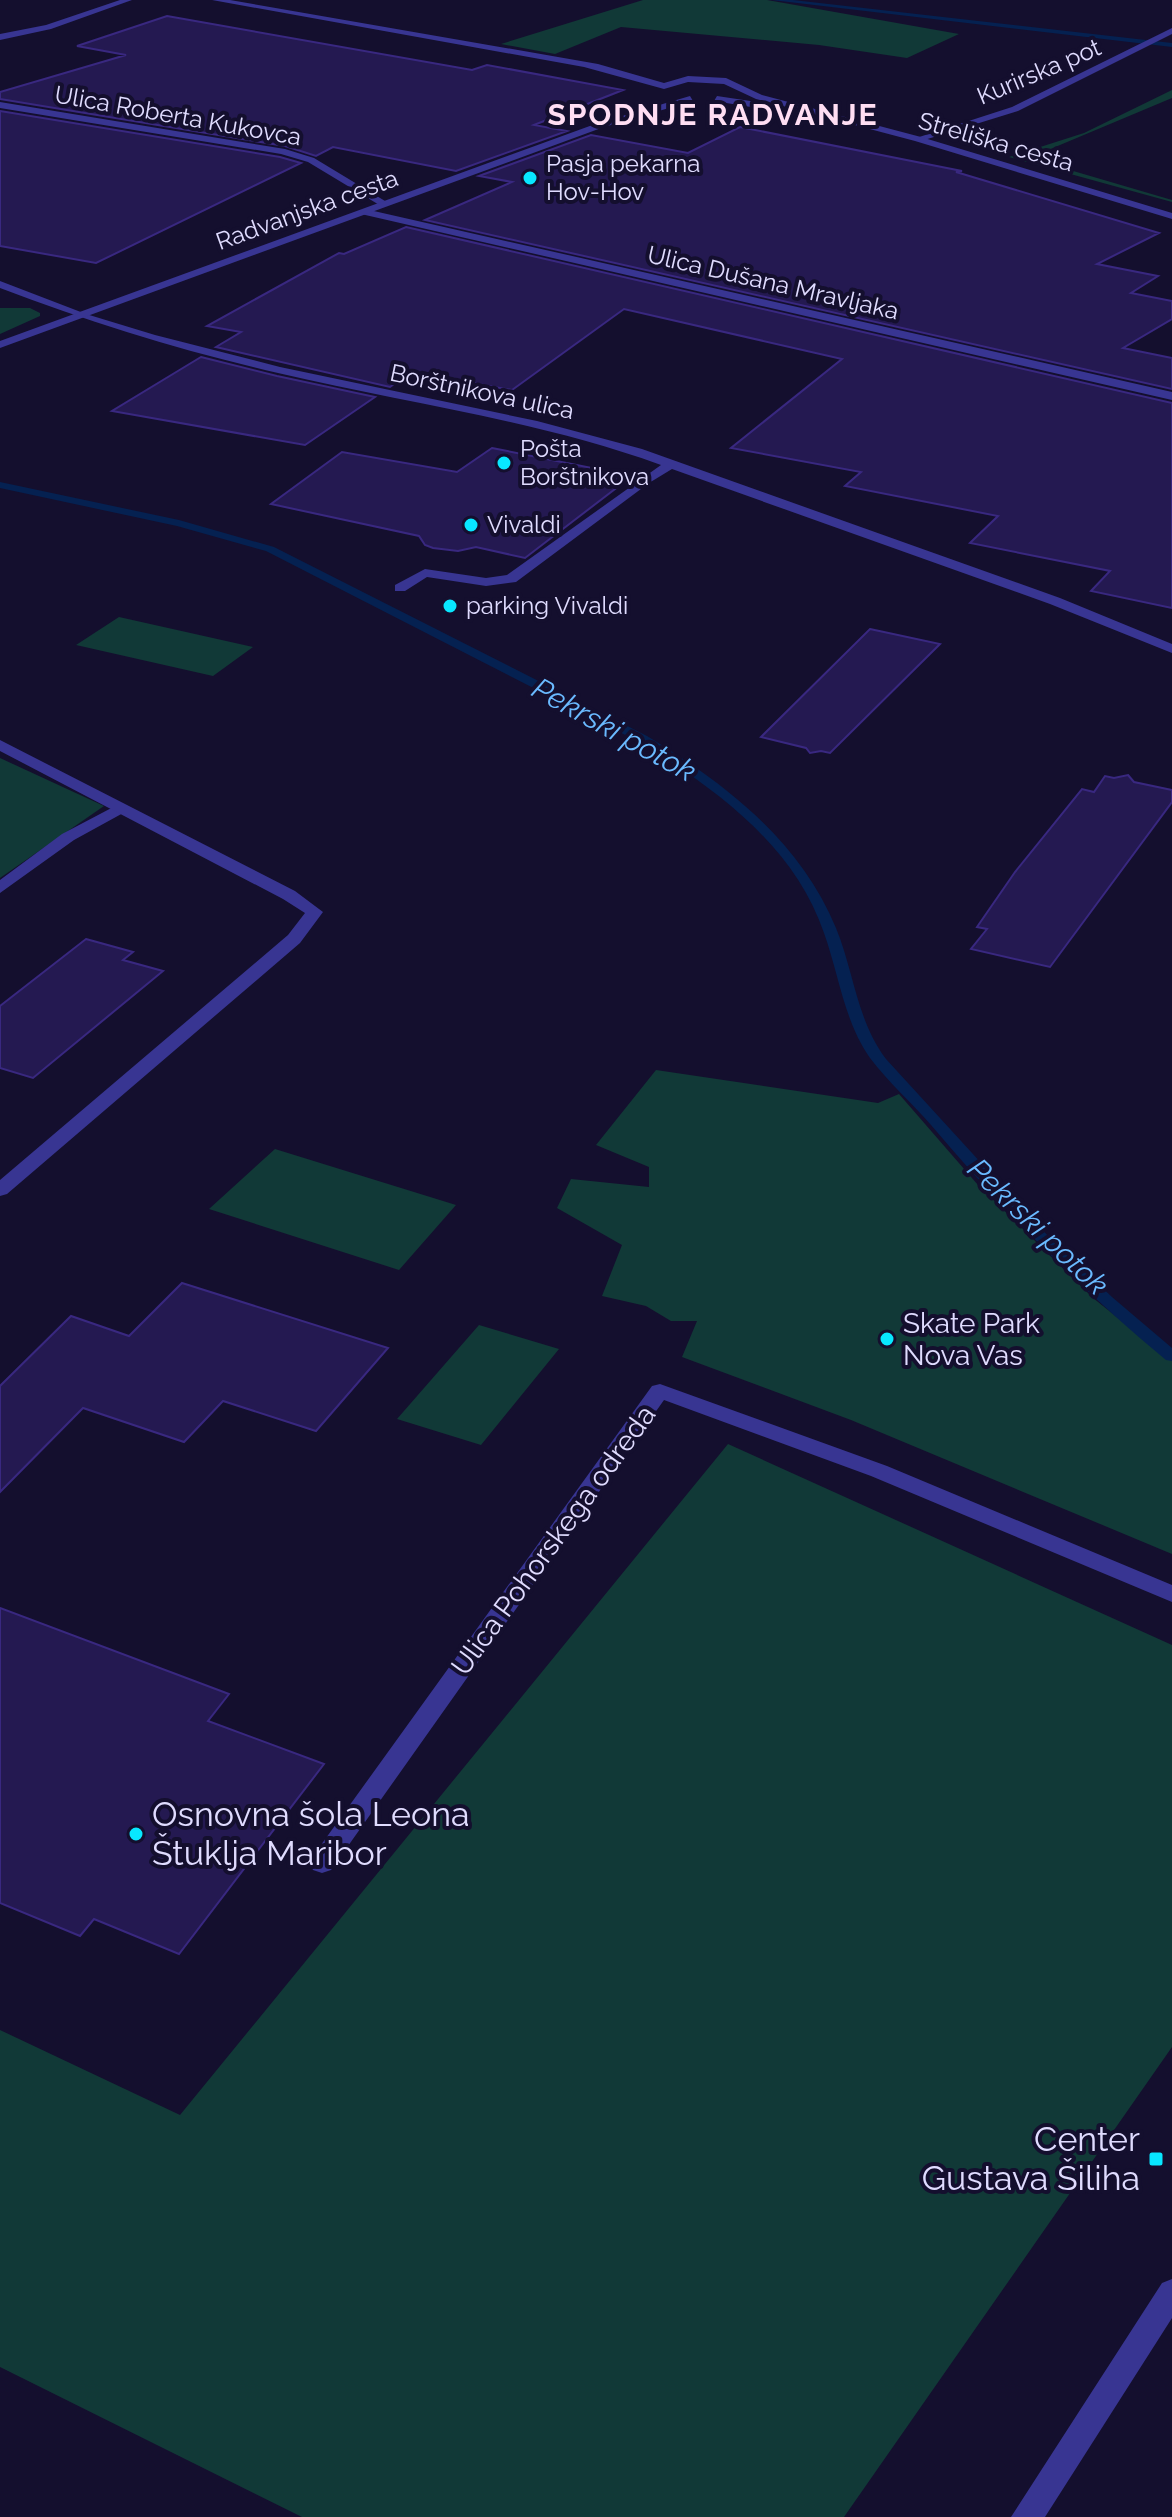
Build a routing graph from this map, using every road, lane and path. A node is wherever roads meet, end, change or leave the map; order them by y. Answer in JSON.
{"nodes":[{"id":1,"x":128,"y":0,"type":"edge"},
{"id":2,"x":216,"y":0,"type":"edge"},
{"id":3,"x":1167,"y":34,"type":"edge"},
{"id":4,"x":0,"y":37,"type":"edge"},
{"id":5,"x":588,"y":66,"type":"junction"},
{"id":6,"x":688,"y":79,"type":"junction"},
{"id":7,"x":737,"y":88,"type":"junction"},
{"id":8,"x":666,"y":90,"type":"junction"},
{"id":9,"x":690,"y":99,"type":"junction"},
{"id":10,"x":717,"y":99,"type":"junction"},
{"id":11,"x":0,"y":105,"type":"edge"},
{"id":12,"x":808,"y":112,"type":"junction"},
{"id":13,"x":629,"y":115,"type":"junction"},
{"id":14,"x":918,"y":139,"type":"junction"},
{"id":15,"x":385,"y":204,"type":"junction"},
{"id":16,"x":365,"y":212,"type":"junction"},
{"id":17,"x":1172,"y":216,"type":"edge"},
{"id":18,"x":0,"y":284,"type":"edge"},
{"id":19,"x":82,"y":316,"type":"junction"},
{"id":20,"x":0,"y":345,"type":"edge"},
{"id":21,"x":1172,"y":396,"type":"edge"},
{"id":22,"x":671,"y":464,"type":"junction"},
{"id":23,"x":400,"y":588,"type":"dead end"},
{"id":24,"x":1172,"y":649,"type":"edge"},
{"id":25,"x":0,"y":745,"type":"edge"},
{"id":26,"x":119,"y":809,"type":"junction"},
{"id":27,"x":0,"y":888,"type":"edge"},
{"id":28,"x":0,"y":1190,"type":"edge"},
{"id":29,"x":1172,"y":1594,"type":"edge"},
{"id":30,"x":322,"y":1863,"type":"dead end"},
{"id":31,"x":1172,"y":2292,"type":"edge"},
{"id":32,"x":1027,"y":2517,"type":"edge"}],
"edges":[{"from":1,"to":4,"type":"street"},
{"from":2,"to":5,"type":"street","name":"Streliška cesta"},
{"from":3,"to":14,"type":"street","name":"Kurirska pot"},
{"from":5,"to":6,"type":"street","name":"Streliška cesta"},
{"from":5,"to":8,"type":"street","name":"Streliška cesta"},
{"from":6,"to":7,"type":"street","name":"Streliška cesta"},
{"from":6,"to":8,"type":"street","name":"Streliška cesta"},
{"from":7,"to":10,"type":"street","name":"Streliška cesta"},
{"from":7,"to":12,"type":"street","name":"Streliška cesta"},
{"from":8,"to":9,"type":"street","name":"Streliška cesta"},
{"from":8,"to":13,"type":"street","name":"Radvanjska cesta"},
{"from":9,"to":10,"type":"street","name":"Streliška cesta"},
{"from":9,"to":13,"type":"street","name":"Radvanjska cesta"},
{"from":10,"to":12,"type":"street","name":"Streliška cesta"},
{"from":11,"to":15,"type":"street","name":"Ulica Roberta Kukovca"},
{"from":12,"to":14,"type":"street","name":"Streliška cesta"},
{"from":13,"to":15,"type":"street","name":"Radvanjska cesta"},
{"from":14,"to":17,"type":"street","name":"Streliška cesta"},
{"from":15,"to":16,"type":"street","name":"Radvanjska cesta"},
{"from":16,"to":19,"type":"street","name":"Radvanjska cesta"},
{"from":16,"to":21,"type":"street","name":"Ulica Dušana Mravljaka"},
{"from":18,"to":19,"type":"street","name":"Borštnikova ulica"},
{"from":19,"to":20,"type":"street","name":"Radvanjska cesta"},
{"from":19,"to":22,"type":"street","name":"Borštnikova ulica"},
{"from":22,"to":23,"type":"street"},
{"from":22,"to":24,"type":"street","name":"Borštnikova ulica"},
{"from":25,"to":26,"type":"street"},
{"from":26,"to":27,"type":"street"},
{"from":26,"to":28,"type":"street"},
{"from":29,"to":30,"type":"street","name":"Ulica Pohorskega odreda"},
{"from":31,"to":32,"type":"street"}]}
